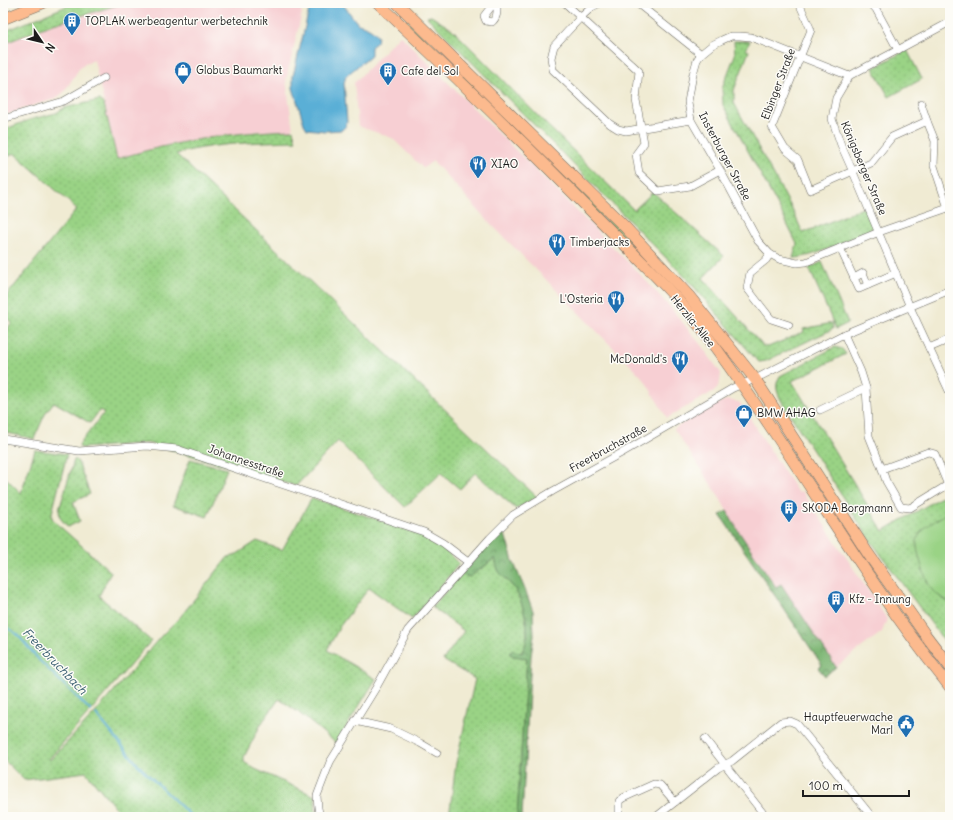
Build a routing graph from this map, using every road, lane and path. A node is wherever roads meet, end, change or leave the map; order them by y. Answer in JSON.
{"nodes":[{"id":1,"x":43,"y":3,"type":"edge"},
{"id":2,"x":378,"y":3,"type":"edge"},
{"id":3,"x":397,"y":3,"type":"edge"},
{"id":4,"x":494,"y":3,"type":"edge"},
{"id":5,"x":497,"y":3,"type":"edge"},
{"id":6,"x":565,"y":3,"type":"edge"},
{"id":7,"x":600,"y":3,"type":"edge"},
{"id":8,"x":637,"y":3,"type":"edge"},
{"id":9,"x":799,"y":3,"type":"edge"},
{"id":10,"x":870,"y":3,"type":"edge"},
{"id":11,"x":580,"y":18,"type":"junction"},
{"id":12,"x":3,"y":19,"type":"edge"},
{"id":13,"x":950,"y":22,"type":"edge"},
{"id":14,"x":898,"y":50,"type":"junction"},
{"id":15,"x":701,"y":54,"type":"junction"},
{"id":16,"x":800,"y":56,"type":"junction"},
{"id":17,"x":849,"y":76,"type":"junction"},
{"id":18,"x":104,"y":78,"type":"dead end"},
{"id":19,"x":921,"y":103,"type":"dead end"},
{"id":20,"x":3,"y":119,"type":"edge"},
{"id":21,"x":691,"y":120,"type":"junction"},
{"id":22,"x":927,"y":121,"type":"junction"},
{"id":23,"x":640,"y":129,"type":"junction"},
{"id":24,"x":720,"y":170,"type":"junction"},
{"id":25,"x":853,"y":172,"type":"junction"},
{"id":26,"x":879,"y":232,"type":"junction"},
{"id":27,"x":840,"y":248,"type":"junction"},
{"id":28,"x":770,"y":254,"type":"junction"},
{"id":29,"x":896,"y":273,"type":"junction"},
{"id":30,"x":950,"y":290,"type":"edge"},
{"id":31,"x":910,"y":307,"type":"junction"},
{"id":32,"x":789,"y":325,"type":"dead end"},
{"id":33,"x":844,"y":334,"type":"junction"},
{"id":34,"x":950,"y":339,"type":"edge"},
{"id":35,"x":929,"y":348,"type":"junction"},
{"id":36,"x":755,"y":379,"type":"junction"},
{"id":37,"x":741,"y":385,"type":"junction"},
{"id":38,"x":866,"y":388,"type":"junction"},
{"id":39,"x":950,"y":393,"type":"edge"},
{"id":40,"x":820,"y":410,"type":"dead end"},
{"id":41,"x":3,"y":439,"type":"edge"},
{"id":42,"x":882,"y":469,"type":"junction"},
{"id":43,"x":468,"y":562,"type":"junction"},
{"id":44,"x":950,"y":668,"type":"edge"},
{"id":45,"x":950,"y":687,"type":"edge"},
{"id":46,"x":355,"y":721,"type":"junction"},
{"id":47,"x":706,"y":739,"type":"dead end"},
{"id":48,"x":437,"y":753,"type":"dead end"},
{"id":49,"x":725,"y":765,"type":"junction"},
{"id":50,"x":674,"y":802,"type":"junction"},
{"id":51,"x":761,"y":815,"type":"edge"},
{"id":52,"x":320,"y":817,"type":"edge"},
{"id":53,"x":619,"y":817,"type":"edge"},
{"id":54,"x":656,"y":817,"type":"edge"},
{"id":55,"x":872,"y":817,"type":"edge"}],
"edges":[{"from":1,"to":12,"type":"main road"},
{"from":2,"to":37,"type":"main road","name":"Herzlia-Allee"},
{"from":3,"to":36,"type":"main road","name":"Herzlia-Allee"},
{"from":4,"to":5,"type":"street"},
{"from":6,"to":11,"type":"street"},
{"from":7,"to":11,"type":"street"},
{"from":8,"to":15,"type":"street"},
{"from":9,"to":16,"type":"street","name":"Elbinger Straße"},
{"from":10,"to":14,"type":"street"},
{"from":11,"to":23,"type":"street"},
{"from":11,"to":23,"type":"street"},
{"from":13,"to":14,"type":"street"},
{"from":14,"to":17,"type":"street"},
{"from":15,"to":16,"type":"street"},
{"from":15,"to":21,"type":"street","name":"Insterburger Straße"},
{"from":16,"to":17,"type":"street"},
{"from":16,"to":25,"type":"street","name":"Elbinger Straße"},
{"from":17,"to":25,"type":"street","name":"Königsberger Straße"},
{"from":18,"to":20,"type":"street"},
{"from":19,"to":22,"type":"street"},
{"from":21,"to":23,"type":"street"},
{"from":21,"to":24,"type":"street","name":"Insterburger Straße"},
{"from":22,"to":25,"type":"street"},
{"from":22,"to":26,"type":"street","name":"Insterburger Straße"},
{"from":23,"to":24,"type":"street"},
{"from":24,"to":28,"type":"street","name":"Insterburger Straße"},
{"from":25,"to":26,"type":"street","name":"Königsberger Straße"},
{"from":26,"to":27,"type":"street","name":"Insterburger Straße"},
{"from":26,"to":29,"type":"street","name":"Königsberger Straße"},
{"from":27,"to":28,"type":"street","name":"Insterburger Straße"},
{"from":27,"to":29,"type":"street"},
{"from":28,"to":32,"type":"street"},
{"from":29,"to":31,"type":"street","name":"Königsberger Straße"},
{"from":30,"to":31,"type":"street","name":"Freerbruchstraße"},
{"from":31,"to":33,"type":"street","name":"Freerbruchstraße"},
{"from":31,"to":35,"type":"street","name":"Königsberger Straße"},
{"from":33,"to":36,"type":"street","name":"Freerbruchstraße"},
{"from":33,"to":38,"type":"street"},
{"from":34,"to":35,"type":"street"},
{"from":35,"to":39,"type":"street","name":"Königsberger Straße"},
{"from":36,"to":37,"type":"street","name":"Freerbruchstraße"},
{"from":36,"to":44,"type":"main road","name":"Herzlia-Allee"},
{"from":37,"to":43,"type":"street","name":"Freerbruchstraße"},
{"from":37,"to":45,"type":"main road","name":"Herzlia-Allee"},
{"from":38,"to":40,"type":"street"},
{"from":38,"to":42,"type":"street"},
{"from":41,"to":43,"type":"street","name":"Johannesstraße"},
{"from":42,"to":42,"type":"street"},
{"from":43,"to":46,"type":"street","name":"Freerbruchstraße"},
{"from":46,"to":48,"type":"street"},
{"from":46,"to":52,"type":"street","name":"Freerbruchstraße"},
{"from":47,"to":49,"type":"street"},
{"from":49,"to":50,"type":"street"},
{"from":49,"to":51,"type":"street"},
{"from":49,"to":55,"type":"street"},
{"from":50,"to":53,"type":"street"},
{"from":50,"to":54,"type":"street"}]}
